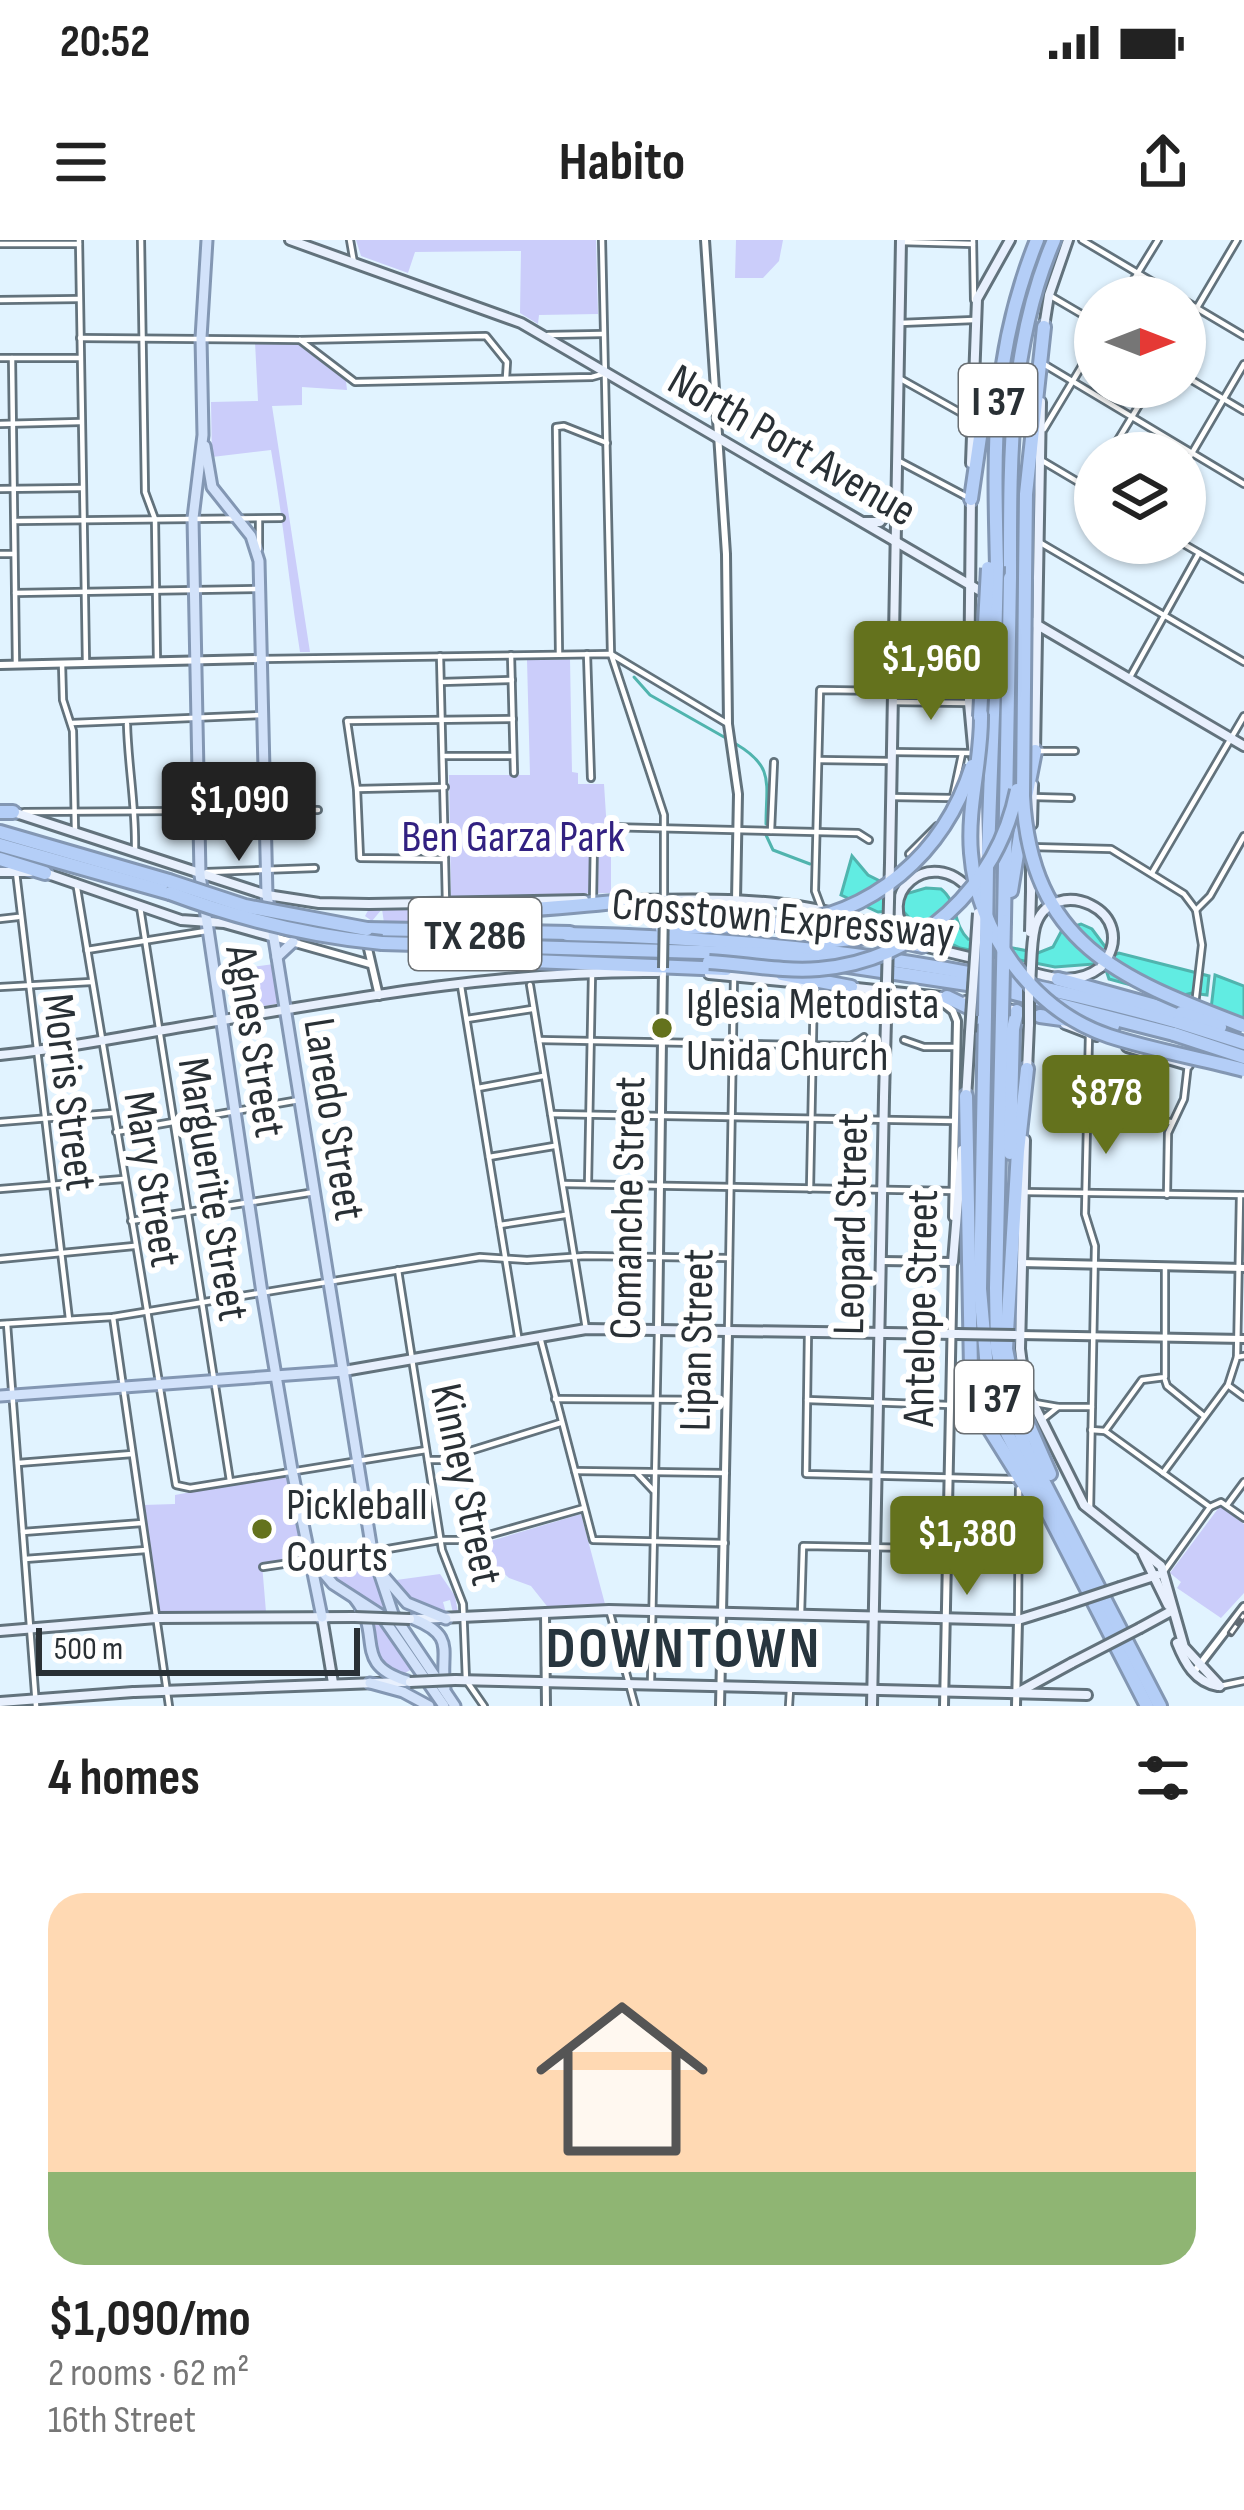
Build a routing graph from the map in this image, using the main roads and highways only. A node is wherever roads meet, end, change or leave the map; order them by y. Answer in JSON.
{"nodes":[{"id":1,"x":207,"y":240,"type":"edge"},
{"id":2,"x":290,"y":240,"type":"edge"},
{"id":3,"x":1010,"y":240,"type":"edge"},
{"id":4,"x":1037,"y":240,"type":"edge"},
{"id":5,"x":1054,"y":240,"type":"edge"},
{"id":6,"x":1068,"y":240,"type":"edge"},
{"id":7,"x":902,"y":241,"type":"edge"},
{"id":8,"x":1008,"y":322,"type":"junction"},
{"id":9,"x":1044,"y":327,"type":"junction"},
{"id":10,"x":203,"y":435,"type":"junction"},
{"id":11,"x":1013,"y":450,"type":"junction"},
{"id":12,"x":897,"y":479,"type":"junction"},
{"id":13,"x":970,"y":499,"type":"junction"},
{"id":14,"x":853,"y":518,"type":"junction"},
{"id":15,"x":896,"y":542,"type":"junction"},
{"id":16,"x":970,"y":556,"type":"junction"},
{"id":17,"x":993,"y":567,"type":"junction"},
{"id":18,"x":944,"y":570,"type":"junction"},
{"id":19,"x":1025,"y":579,"type":"junction"},
{"id":20,"x":969,"y":584,"type":"junction"},
{"id":21,"x":969,"y":622,"type":"junction"},
{"id":22,"x":1036,"y":624,"type":"junction"},
{"id":23,"x":1036,"y":656,"type":"junction"},
{"id":24,"x":981,"y":713,"type":"junction"},
{"id":25,"x":1023,"y":735,"type":"junction"},
{"id":26,"x":1244,"y":746,"type":"edge"},
{"id":27,"x":1035,"y":751,"type":"junction"},
{"id":28,"x":4,"y":811,"type":"edge"},
{"id":29,"x":0,"y":832,"type":"edge"},
{"id":30,"x":0,"y":845,"type":"edge"},
{"id":31,"x":0,"y":859,"type":"edge"},
{"id":32,"x":182,"y":869,"type":"junction"},
{"id":33,"x":0,"y":872,"type":"edge"},
{"id":34,"x":46,"y":873,"type":"junction"},
{"id":35,"x":200,"y":875,"type":"junction"},
{"id":36,"x":217,"y":880,"type":"junction"},
{"id":37,"x":170,"y":887,"type":"junction"},
{"id":38,"x":201,"y":889,"type":"junction"},
{"id":39,"x":1008,"y":893,"type":"junction"},
{"id":40,"x":267,"y":895,"type":"junction"},
{"id":41,"x":628,"y":900,"type":"junction"},
{"id":42,"x":978,"y":913,"type":"junction"},
{"id":43,"x":181,"y":920,"type":"junction"},
{"id":44,"x":272,"y":923,"type":"junction"},
{"id":45,"x":205,"y":926,"type":"junction"},
{"id":46,"x":254,"y":932,"type":"junction"},
{"id":47,"x":382,"y":934,"type":"junction"},
{"id":48,"x":567,"y":934,"type":"junction"},
{"id":49,"x":274,"y":937,"type":"junction"},
{"id":50,"x":293,"y":942,"type":"road end"},
{"id":51,"x":792,"y":945,"type":"junction"},
{"id":52,"x":922,"y":946,"type":"junction"},
{"id":53,"x":277,"y":956,"type":"junction"},
{"id":54,"x":532,"y":961,"type":"junction"},
{"id":55,"x":1058,"y":979,"type":"junction"},
{"id":56,"x":993,"y":981,"type":"junction"},
{"id":57,"x":851,"y":988,"type":"junction"},
{"id":58,"x":1029,"y":994,"type":"junction"},
{"id":59,"x":947,"y":998,"type":"junction"},
{"id":60,"x":286,"y":1011,"type":"junction"},
{"id":61,"x":1017,"y":1011,"type":"junction"},
{"id":62,"x":1034,"y":1020,"type":"junction"},
{"id":63,"x":220,"y":1021,"type":"junction"},
{"id":64,"x":1178,"y":1023,"type":"junction"},
{"id":65,"x":1244,"y":1035,"type":"edge"},
{"id":66,"x":0,"y":1055,"type":"edge"},
{"id":67,"x":1244,"y":1057,"type":"edge"},
{"id":68,"x":1188,"y":1065,"type":"road end"},
{"id":69,"x":1027,"y":1070,"type":"junction"},
{"id":70,"x":1244,"y":1070,"type":"edge"},
{"id":71,"x":966,"y":1096,"type":"junction"},
{"id":72,"x":980,"y":1229,"type":"junction"},
{"id":73,"x":953,"y":1262,"type":"road end"},
{"id":74,"x":1006,"y":1322,"type":"junction"},
{"id":75,"x":880,"y":1333,"type":"junction"},
{"id":76,"x":1017,"y":1335,"type":"junction"},
{"id":77,"x":344,"y":1371,"type":"junction"},
{"id":78,"x":276,"y":1379,"type":"junction"},
{"id":79,"x":6,"y":1395,"type":"edge"},
{"id":80,"x":1076,"y":1553,"type":"junction"},
{"id":81,"x":376,"y":1554,"type":"junction"},
{"id":82,"x":312,"y":1559,"type":"junction"},
{"id":83,"x":1160,"y":1574,"type":"junction"},
{"id":84,"x":352,"y":1595,"type":"junction"},
{"id":85,"x":1172,"y":1611,"type":"junction"},
{"id":86,"x":322,"y":1617,"type":"junction"},
{"id":87,"x":874,"y":1618,"type":"junction"},
{"id":88,"x":412,"y":1619,"type":"junction"},
{"id":89,"x":446,"y":1619,"type":"junction"},
{"id":90,"x":0,"y":1631,"type":"edge"},
{"id":91,"x":481,"y":1680,"type":"junction"},
{"id":92,"x":409,"y":1682,"type":"junction"},
{"id":93,"x":333,"y":1683,"type":"junction"},
{"id":94,"x":370,"y":1683,"type":"junction"},
{"id":95,"x":1220,"y":1686,"type":"road end"},
{"id":96,"x":473,"y":1692,"type":"road end"},
{"id":97,"x":872,"y":1692,"type":"junction"},
{"id":98,"x":446,"y":1694,"type":"junction"},
{"id":99,"x":1016,"y":1694,"type":"junction"},
{"id":100,"x":1087,"y":1695,"type":"road end"},
{"id":101,"x":0,"y":1702,"type":"edge"},
{"id":102,"x":35,"y":1702,"type":"edge"},
{"id":103,"x":429,"y":1706,"type":"edge"},
{"id":104,"x":441,"y":1706,"type":"edge"},
{"id":105,"x":455,"y":1706,"type":"edge"},
{"id":106,"x":872,"y":1706,"type":"edge"},
{"id":107,"x":1147,"y":1706,"type":"edge"},
{"id":108,"x":1160,"y":1706,"type":"edge"}],
"edges":[{"from":1,"to":10,"type":"main road","name":"Agnes Street"},
{"from":2,"to":14,"type":"main road","name":"North Port Avenue"},
{"from":3,"to":13,"type":"main road"},
{"from":4,"to":8,"type":"highway","number":"I 37"},
{"from":5,"to":11,"type":"highway","number":"I 37"},
{"from":6,"to":9,"type":"main road"},
{"from":7,"to":12,"type":"main road","name":"Leopard Street"},
{"from":8,"to":13,"type":"highway"},
{"from":8,"to":17,"type":"highway","number":"I 37"},
{"from":9,"to":19,"type":"highway"},
{"from":9,"to":22,"type":"main road"},
{"from":10,"to":35,"type":"main road","name":"Agnes Street"},
{"from":10,"to":40,"type":"main road","name":"Laredo Street"},
{"from":11,"to":19,"type":"highway"},
{"from":11,"to":39,"type":"highway","number":"I 37","bridge":true},
{"from":12,"to":14,"type":"main road"},
{"from":12,"to":15,"type":"main road","name":"Leopard Street"},
{"from":13,"to":16,"type":"main road"},
{"from":14,"to":15,"type":"main road","name":"North Port Avenue"},
{"from":15,"to":18,"type":"main road","name":"North Port Avenue"},
{"from":15,"to":75,"type":"main road","name":"Leopard Street","bridge":true},
{"from":16,"to":18,"type":"main road"},
{"from":16,"to":20,"type":"main road"},
{"from":17,"to":24,"type":"highway","bridge":true},
{"from":17,"to":72,"type":"highway","number":"I 37","bridge":true},
{"from":18,"to":20,"type":"main road","name":"North Port Avenue"},
{"from":19,"to":25,"type":"highway","bridge":true},
{"from":20,"to":21,"type":"main road"},
{"from":20,"to":22,"type":"main road","name":"North Port Avenue"},
{"from":21,"to":23,"type":"main road"},
{"from":21,"to":42,"type":"main road"},
{"from":22,"to":23,"type":"main road"},
{"from":22,"to":26,"type":"main road","name":"North Port Avenue"},
{"from":23,"to":27,"type":"main road"},
{"from":24,"to":48,"type":"highway","bridge":true},
{"from":24,"to":70,"type":"highway","bridge":true},
{"from":25,"to":54,"type":"highway","bridge":true},
{"from":25,"to":65,"type":"highway","bridge":true},
{"from":27,"to":39,"type":"highway"},
{"from":27,"to":58,"type":"main road","bridge":true},
{"from":28,"to":32,"type":"main road"},
{"from":29,"to":37,"type":"highway","name":"Crosstown Expressway","number":"TX 286"},
{"from":30,"to":37,"type":"highway","name":"Crosstown Expressway","number":"TX 286"},
{"from":31,"to":34,"type":"highway"},
{"from":32,"to":35,"type":"main road"},
{"from":32,"to":43,"type":"main road"},
{"from":33,"to":34,"type":"main road"},
{"from":34,"to":43,"type":"main road"},
{"from":35,"to":36,"type":"main road"},
{"from":35,"to":38,"type":"main road","name":"Agnes Street"},
{"from":36,"to":38,"type":"main road"},
{"from":36,"to":40,"type":"main road"},
{"from":37,"to":47,"type":"highway","name":"Crosstown Expressway","number":"TX 286","bridge":true},
{"from":37,"to":47,"type":"highway","name":"Crosstown Expressway","number":"TX 286","bridge":true},
{"from":38,"to":45,"type":"main road","name":"Agnes Street"},
{"from":39,"to":80,"type":"highway","number":"I 37","bridge":true},
{"from":40,"to":41,"type":"main road"},
{"from":40,"to":44,"type":"main road","name":"Laredo Street"},
{"from":41,"to":47,"type":"highway"},
{"from":41,"to":52,"type":"main road"},
{"from":42,"to":52,"type":"main road","bridge":true},
{"from":42,"to":71,"type":"main road","bridge":true},
{"from":43,"to":45,"type":"main road"},
{"from":44,"to":46,"type":"main road"},
{"from":44,"to":49,"type":"main road","name":"Laredo Street"},
{"from":45,"to":46,"type":"main road"},
{"from":45,"to":63,"type":"main road","name":"Agnes Street"},
{"from":46,"to":49,"type":"main road"},
{"from":47,"to":48,"type":"highway","number":"TX 286"},
{"from":47,"to":54,"type":"highway"},
{"from":47,"to":56,"type":"highway","name":"Crosstown Expressway","number":"TX 286"},
{"from":48,"to":51,"type":"highway","name":"Crosstown Expressway","number":"TX 286"},
{"from":49,"to":53,"type":"main road","name":"Laredo Street"},
{"from":50,"to":53,"type":"main road"},
{"from":51,"to":52,"type":"highway"},
{"from":51,"to":56,"type":"highway","name":"Crosstown Expressway","number":"TX 286"},
{"from":52,"to":55,"type":"main road"},
{"from":53,"to":60,"type":"main road","name":"Laredo Street"},
{"from":54,"to":57,"type":"highway"},
{"from":55,"to":58,"type":"main road","bridge":true},
{"from":55,"to":64,"type":"highway"},
{"from":56,"to":64,"type":"highway"},
{"from":57,"to":59,"type":"main road"},
{"from":57,"to":60,"type":"main road"},
{"from":58,"to":62,"type":"main road","bridge":true},
{"from":59,"to":61,"type":"main road"},
{"from":59,"to":72,"type":"highway"},
{"from":60,"to":63,"type":"main road"},
{"from":60,"to":77,"type":"main road","name":"Laredo Street"},
{"from":61,"to":62,"type":"main road"},
{"from":61,"to":74,"type":"highway"},
{"from":62,"to":64,"type":"highway"},
{"from":62,"to":68,"type":"main road"},
{"from":62,"to":69,"type":"main road"},
{"from":63,"to":66,"type":"main road"},
{"from":63,"to":78,"type":"main road","name":"Agnes Street"},
{"from":64,"to":65,"type":"highway","bridge":true},
{"from":64,"to":67,"type":"highway","bridge":true},
{"from":69,"to":74,"type":"highway"},
{"from":69,"to":76,"type":"main road"},
{"from":71,"to":73,"type":"main road"},
{"from":71,"to":80,"type":"highway"},
{"from":72,"to":80,"type":"highway","number":"I 37"},
{"from":74,"to":80,"type":"highway"},
{"from":75,"to":76,"type":"main road","bridge":true},
{"from":75,"to":77,"type":"main road"},
{"from":75,"to":87,"type":"main road","name":"Leopard Street"},
{"from":76,"to":83,"type":"main road"},
{"from":77,"to":78,"type":"main road"},
{"from":77,"to":81,"type":"main road","name":"Laredo Street"},
{"from":78,"to":79,"type":"main road"},
{"from":78,"to":82,"type":"main road","name":"Agnes Street"},
{"from":80,"to":107,"type":"highway","number":"I 37"},
{"from":80,"to":108,"type":"highway","number":"I 37"},
{"from":81,"to":89,"type":"main road"},
{"from":81,"to":98,"type":"main road","name":"Laredo Street"},
{"from":82,"to":84,"type":"main road"},
{"from":82,"to":86,"type":"main road","name":"Agnes Street"},
{"from":83,"to":85,"type":"main road"},
{"from":83,"to":87,"type":"main road","bridge":true},
{"from":84,"to":92,"type":"main road"},
{"from":84,"to":104,"type":"main road"},
{"from":85,"to":95,"type":"main road"},
{"from":85,"to":99,"type":"main road","bridge":true},
{"from":86,"to":88,"type":"main road","bridge":true},
{"from":86,"to":90,"type":"main road"},
{"from":86,"to":93,"type":"main road"},
{"from":87,"to":89,"type":"main road"},
{"from":87,"to":97,"type":"main road","name":"Leopard Street"},
{"from":88,"to":89,"type":"main road"},
{"from":88,"to":98,"type":"main road"},
{"from":91,"to":92,"type":"main road","bridge":true},
{"from":91,"to":96,"type":"main road"},
{"from":91,"to":97,"type":"main road"},
{"from":92,"to":94,"type":"main road"},
{"from":93,"to":94,"type":"main road"},
{"from":93,"to":102,"type":"main road"},
{"from":94,"to":103,"type":"main road"},
{"from":97,"to":99,"type":"main road"},
{"from":97,"to":106,"type":"main road","name":"Leopard Street"},
{"from":98,"to":105,"type":"main road","name":"Laredo Street"},
{"from":99,"to":100,"type":"main road"},
{"from":101,"to":102,"type":"main road"}]}
